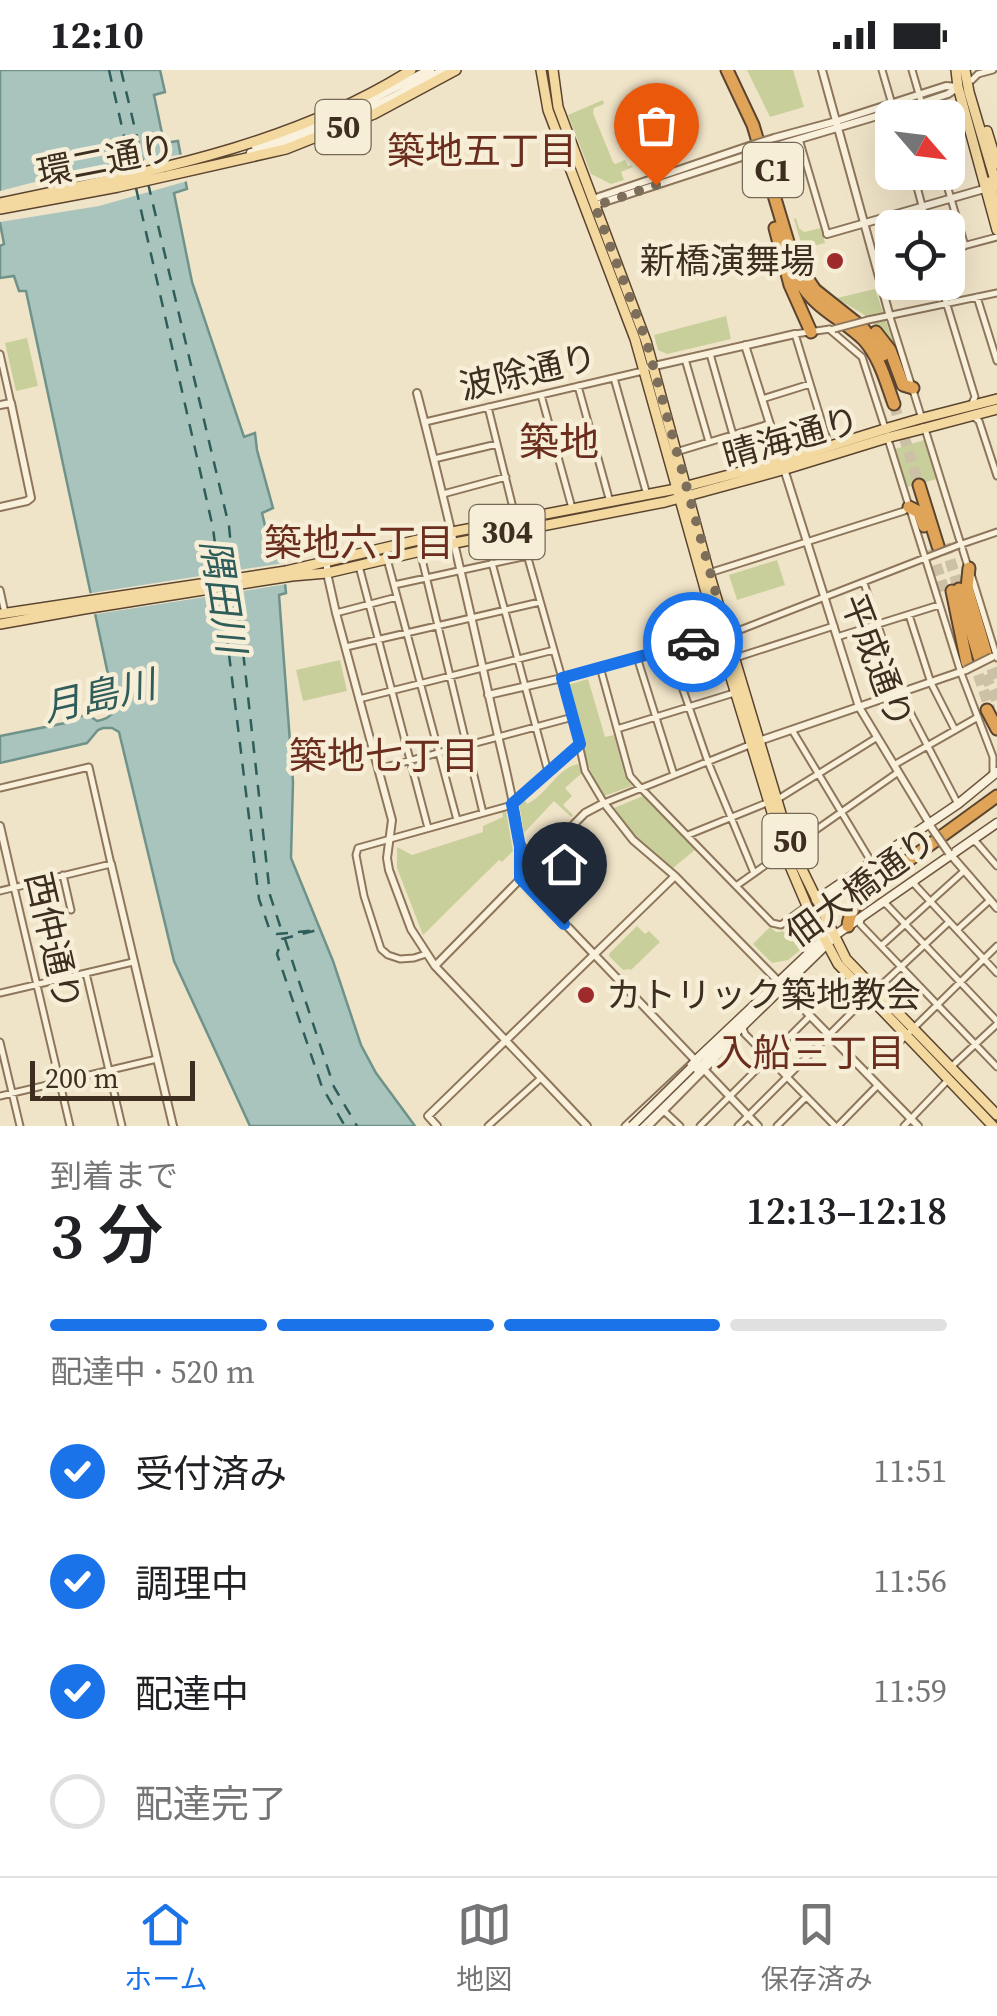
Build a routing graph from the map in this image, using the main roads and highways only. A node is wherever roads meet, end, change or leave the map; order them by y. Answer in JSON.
{"nodes":[{"id":1,"x":411,"y":70,"type":"edge"},
{"id":2,"x":430,"y":70,"type":"edge"},
{"id":3,"x":444,"y":70,"type":"edge"},
{"id":4,"x":456,"y":70,"type":"edge"},
{"id":5,"x":540,"y":70,"type":"edge"},
{"id":6,"x":553,"y":70,"type":"edge"},
{"id":7,"x":729,"y":70,"type":"edge"},
{"id":8,"x":956,"y":70,"type":"edge"},
{"id":9,"x":969,"y":73,"type":"edge"},
{"id":10,"x":984,"y":123,"type":"junction"},
{"id":11,"x":970,"y":131,"type":"junction"},
{"id":12,"x":992,"y":136,"type":"edge"},
{"id":13,"x":987,"y":154,"type":"junction"},
{"id":14,"x":222,"y":158,"type":"junction"},
{"id":15,"x":997,"y":164,"type":"edge"},
{"id":16,"x":117,"y":182,"type":"junction"},
{"id":17,"x":997,"y":187,"type":"edge"},
{"id":18,"x":589,"y":204,"type":"junction"},
{"id":19,"x":0,"y":206,"type":"edge"},
{"id":20,"x":997,"y":208,"type":"edge"},
{"id":21,"x":997,"y":230,"type":"edge"},
{"id":22,"x":822,"y":297,"type":"junction"},
{"id":23,"x":811,"y":332,"type":"road end"},
{"id":24,"x":648,"y":368,"type":"junction"},
{"id":25,"x":912,"y":388,"type":"road end"},
{"id":26,"x":997,"y":399,"type":"edge"},
{"id":27,"x":997,"y":409,"type":"edge"},
{"id":28,"x":972,"y":411,"type":"junction"},
{"id":29,"x":888,"y":433,"type":"junction"},
{"id":30,"x":784,"y":465,"type":"junction"},
{"id":31,"x":923,"y":484,"type":"tunnel mouth"},
{"id":32,"x":682,"y":492,"type":"junction"},
{"id":33,"x":908,"y":506,"type":"road end"},
{"id":34,"x":518,"y":525,"type":"junction"},
{"id":35,"x":454,"y":537,"type":"junction"},
{"id":36,"x":969,"y":568,"type":"road end"},
{"id":37,"x":286,"y":574,"type":"junction"},
{"id":38,"x":949,"y":595,"type":"tunnel mouth"},
{"id":39,"x":84,"y":605,"type":"junction"},
{"id":40,"x":2,"y":614,"type":"edge"},
{"id":41,"x":0,"y":624,"type":"edge"},
{"id":42,"x":723,"y":634,"type":"junction"},
{"id":43,"x":981,"y":660,"type":"edge"},
{"id":44,"x":990,"y":712,"type":"edge"},
{"id":45,"x":997,"y":729,"type":"edge"},
{"id":46,"x":756,"y":743,"type":"junction"},
{"id":47,"x":995,"y":775,"type":"edge"},
{"id":48,"x":997,"y":799,"type":"edge"},
{"id":49,"x":997,"y":823,"type":"edge"},
{"id":50,"x":812,"y":903,"type":"junction"},
{"id":51,"x":848,"y":926,"type":"junction"},
{"id":52,"x":828,"y":940,"type":"junction"},
{"id":53,"x":781,"y":985,"type":"junction"},
{"id":54,"x":909,"y":1032,"type":"junction"},
{"id":55,"x":698,"y":1067,"type":"junction"},
{"id":56,"x":997,"y":1115,"type":"edge"},
{"id":57,"x":628,"y":1126,"type":"edge"},
{"id":58,"x":640,"y":1126,"type":"edge"},
{"id":59,"x":993,"y":1126,"type":"edge"}],
"edges":[{"from":1,"to":14,"type":"main road","name":"環二通り","number":"50"},
{"from":2,"to":14,"type":"main road","name":"環二通り"},
{"from":3,"to":14,"type":"main road","name":"環二通り"},
{"from":4,"to":14,"type":"main road","name":"環二通り","number":"50"},
{"from":5,"to":18,"type":"main road","number":"50"},
{"from":6,"to":18,"type":"main road","number":"50"},
{"from":7,"to":22,"type":"highway","number":"C1"},
{"from":7,"to":22,"type":"highway","number":"C1"},
{"from":7,"to":23,"type":"highway"},
{"from":8,"to":11,"type":"main road"},
{"from":9,"to":10,"type":"main road"},
{"from":9,"to":13,"type":"main road"},
{"from":10,"to":12,"type":"main road"},
{"from":10,"to":13,"type":"main road"},
{"from":11,"to":20,"type":"main road"},
{"from":11,"to":21,"type":"main road"},
{"from":12,"to":15,"type":"main road"},
{"from":13,"to":17,"type":"main road"},
{"from":14,"to":16,"type":"main road","name":"環二通り","number":"50"},
{"from":16,"to":19,"type":"main road","number":"50"},
{"from":16,"to":19,"type":"main road","number":"50"},
{"from":18,"to":24,"type":"main road","number":"50"},
{"from":22,"to":25,"type":"highway"},
{"from":24,"to":32,"type":"main road","number":"50"},
{"from":24,"to":32,"type":"main road","number":"50"},
{"from":26,"to":28,"type":"main road","number":"304"},
{"from":27,"to":28,"type":"main road","number":"304"},
{"from":28,"to":29,"type":"main road","number":"304","bridge":true},
{"from":29,"to":30,"type":"main road","name":"晴海通り","number":"304"},
{"from":29,"to":30,"type":"main road","name":"晴海通り","number":"304"},
{"from":30,"to":32,"type":"main road","name":"晴海通り","number":"304"},
{"from":30,"to":32,"type":"main road","name":"晴海通り","number":"304"},
{"from":31,"to":33,"type":"highway"},
{"from":32,"to":34,"type":"main road","name":"晴海通り","number":"304"},
{"from":32,"to":34,"type":"main road","name":"晴海通り","number":"304"},
{"from":32,"to":42,"type":"main road","number":"50"},
{"from":32,"to":42,"type":"main road","number":"50"},
{"from":34,"to":35,"type":"main road","name":"晴海通り","number":"304"},
{"from":35,"to":37,"type":"main road","name":"晴海通り","number":"304"},
{"from":35,"to":37,"type":"main road","name":"晴海通り","number":"304"},
{"from":36,"to":43,"type":"highway"},
{"from":37,"to":39,"type":"main road","name":"晴海通り","number":"304"},
{"from":38,"to":43,"type":"highway"},
{"from":39,"to":40,"type":"main road","name":"晴海通り","number":"304"},
{"from":39,"to":41,"type":"main road","name":"晴海通り","number":"304"},
{"from":42,"to":46,"type":"main road","number":"50"},
{"from":42,"to":46,"type":"main road","number":"50"},
{"from":44,"to":45,"type":"highway"},
{"from":46,"to":50,"type":"main road","number":"50"},
{"from":47,"to":50,"type":"main road","name":"佃大橋通り"},
{"from":48,"to":51,"type":"highway"},
{"from":49,"to":51,"type":"main road","name":"佃大橋通り"},
{"from":50,"to":52,"type":"main road","number":"50"},
{"from":51,"to":52,"type":"main road","name":"佃大橋通り"},
{"from":52,"to":53,"type":"main road","name":"佃大橋通り"},
{"from":52,"to":54,"type":"main road","number":"50"},
{"from":53,"to":55,"type":"main road","name":"佃大橋通り"},
{"from":53,"to":55,"type":"main road","name":"佃大橋通り"},
{"from":54,"to":56,"type":"main road","number":"50"},
{"from":54,"to":59,"type":"main road","number":"50"},
{"from":55,"to":57,"type":"main road","name":"佃大橋通り","bridge":true},
{"from":55,"to":58,"type":"main road","name":"佃大橋通り","bridge":true}]}
